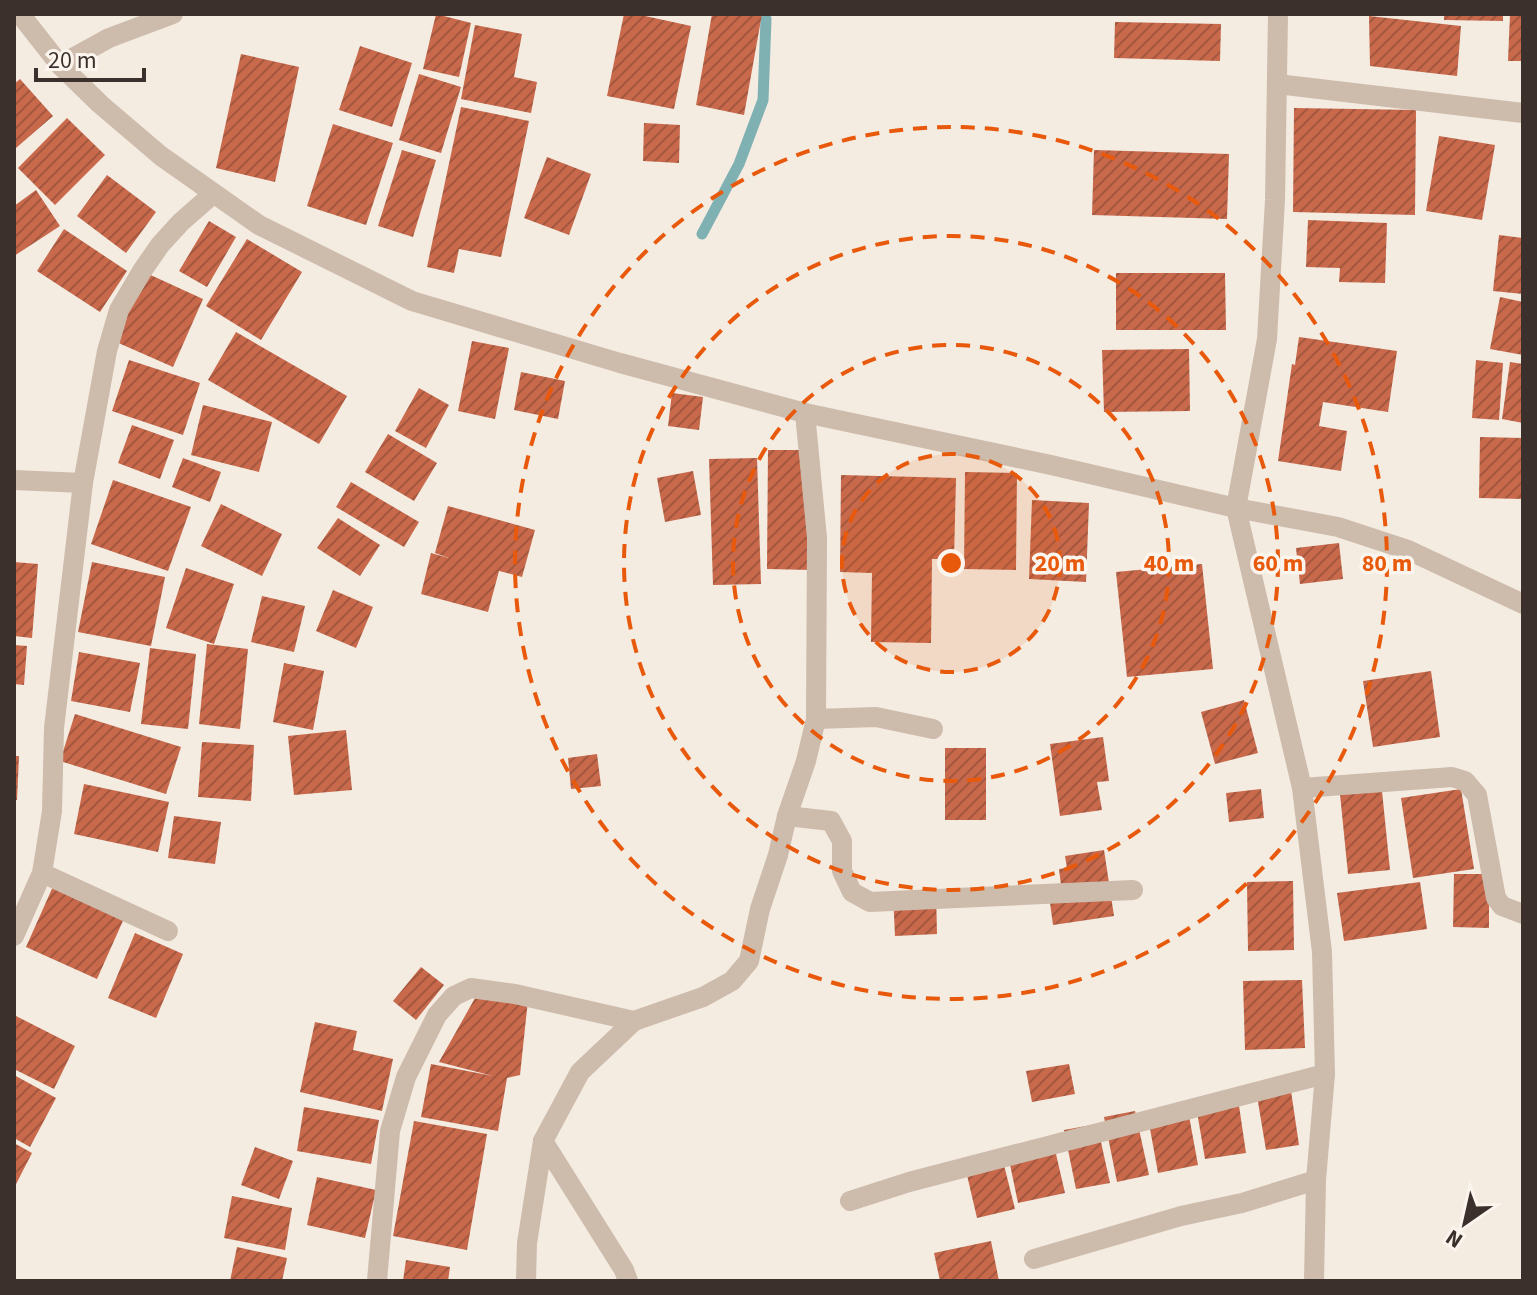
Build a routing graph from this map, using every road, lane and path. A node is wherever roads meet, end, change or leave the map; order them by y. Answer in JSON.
{"nodes":[{"id":1,"x":20,"y":14,"type":"edge"},
{"id":2,"x":173,"y":14,"type":"edge"},
{"id":3,"x":1278,"y":14,"type":"edge"},
{"id":4,"x":60,"y":65,"type":"junction"},
{"id":5,"x":1277,"y":84,"type":"junction"},
{"id":6,"x":1523,"y":113,"type":"edge"},
{"id":7,"x":213,"y":194,"type":"junction"},
{"id":8,"x":805,"y":413,"type":"junction"},
{"id":9,"x":14,"y":480,"type":"edge"},
{"id":10,"x":83,"y":483,"type":"junction"},
{"id":11,"x":1236,"y":508,"type":"junction"},
{"id":12,"x":1523,"y":604,"type":"edge"},
{"id":13,"x":816,"y":719,"type":"junction"},
{"id":14,"x":933,"y":729,"type":"dead end"},
{"id":15,"x":1302,"y":788,"type":"junction"},
{"id":16,"x":787,"y":816,"type":"junction"},
{"id":17,"x":42,"y":873,"type":"junction"},
{"id":18,"x":1133,"y":890,"type":"dead end"},
{"id":19,"x":1523,"y":914,"type":"edge"},
{"id":20,"x":168,"y":931,"type":"dead end"},
{"id":21,"x":14,"y":936,"type":"edge"},
{"id":22,"x":634,"y":1021,"type":"junction"},
{"id":23,"x":1325,"y":1074,"type":"junction"},
{"id":24,"x":543,"y":1141,"type":"junction"},
{"id":25,"x":1316,"y":1180,"type":"junction"},
{"id":26,"x":850,"y":1201,"type":"dead end"},
{"id":27,"x":1034,"y":1259,"type":"dead end"},
{"id":28,"x":377,"y":1281,"type":"edge"},
{"id":29,"x":526,"y":1281,"type":"edge"},
{"id":30,"x":628,"y":1281,"type":"edge"},
{"id":31,"x":1314,"y":1281,"type":"edge"}],
"edges":[{"from":1,"to":4,"type":"street"},
{"from":2,"to":4,"type":"street"},
{"from":3,"to":5,"type":"street"},
{"from":4,"to":7,"type":"street"},
{"from":5,"to":6,"type":"street"},
{"from":5,"to":11,"type":"street"},
{"from":7,"to":8,"type":"street"},
{"from":7,"to":10,"type":"street"},
{"from":8,"to":11,"type":"street"},
{"from":8,"to":13,"type":"street"},
{"from":9,"to":10,"type":"street"},
{"from":10,"to":17,"type":"street"},
{"from":11,"to":12,"type":"street"},
{"from":11,"to":15,"type":"street"},
{"from":13,"to":14,"type":"street"},
{"from":13,"to":16,"type":"street"},
{"from":15,"to":19,"type":"street"},
{"from":15,"to":23,"type":"street"},
{"from":16,"to":18,"type":"street"},
{"from":16,"to":22,"type":"street"},
{"from":17,"to":20,"type":"street"},
{"from":17,"to":21,"type":"street"},
{"from":22,"to":24,"type":"street"},
{"from":22,"to":28,"type":"street"},
{"from":23,"to":25,"type":"street"},
{"from":23,"to":26,"type":"street"},
{"from":24,"to":29,"type":"street"},
{"from":24,"to":30,"type":"street"},
{"from":25,"to":27,"type":"street"},
{"from":25,"to":31,"type":"street"}]}
